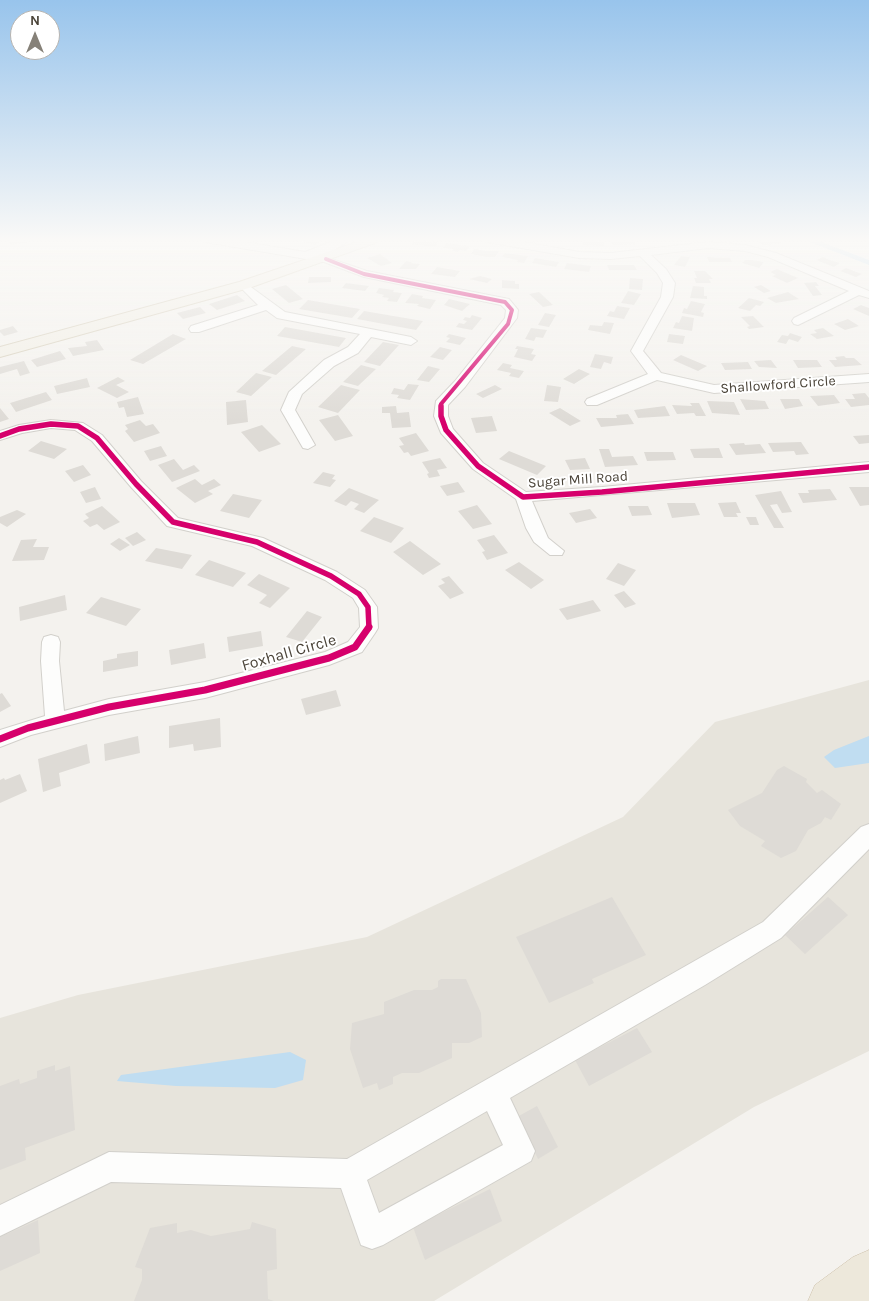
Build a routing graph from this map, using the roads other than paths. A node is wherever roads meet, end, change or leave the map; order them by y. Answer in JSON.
{"nodes":[{"id":1,"x":193,"y":300,"type":"edge"},
{"id":2,"x":260,"y":300,"type":"edge"},
{"id":3,"x":493,"y":300,"type":"edge"},
{"id":4,"x":665,"y":300,"type":"edge"},
{"id":5,"x":848,"y":300,"type":"edge"},
{"id":6,"x":267,"y":306,"type":"junction"},
{"id":7,"x":798,"y":321,"type":"dead end"},
{"id":8,"x":195,"y":329,"type":"dead end"},
{"id":9,"x":368,"y":333,"type":"junction"},
{"id":10,"x":411,"y":341,"type":"dead end"},
{"id":11,"x":0,"y":352,"type":"edge"},
{"id":12,"x":656,"y":376,"type":"junction"},
{"id":13,"x":869,"y":378,"type":"edge"},
{"id":14,"x":592,"y":402,"type":"dead end"},
{"id":15,"x":0,"y":436,"type":"edge"},
{"id":16,"x":308,"y":445,"type":"dead end"},
{"id":17,"x":869,"y":466,"type":"edge"},
{"id":18,"x":523,"y":497,"type":"junction"},
{"id":19,"x":556,"y":551,"type":"dead end"},
{"id":20,"x":51,"y":642,"type":"dead end"},
{"id":21,"x":55,"y":722,"type":"junction"},
{"id":22,"x":0,"y":740,"type":"edge"},
{"id":23,"x":869,"y":834,"type":"edge"},
{"id":24,"x":493,"y":1093,"type":"junction"},
{"id":25,"x":350,"y":1174,"type":"junction"},
{"id":26,"x":0,"y":1220,"type":"edge"},
{"id":27,"x":869,"y":1273,"type":"edge"},
{"id":28,"x":831,"y":1301,"type":"edge"}],
"edges":[{"from":1,"to":11,"type":"main road"},
{"from":2,"to":6,"type":"street"},
{"from":3,"to":18,"type":"street","name":"Sugar Mill Road"},
{"from":4,"to":12,"type":"street"},
{"from":5,"to":7,"type":"street"},
{"from":6,"to":8,"type":"street"},
{"from":6,"to":9,"type":"street"},
{"from":9,"to":10,"type":"street"},
{"from":9,"to":16,"type":"street"},
{"from":12,"to":13,"type":"street","name":"Shallowford Circle"},
{"from":12,"to":14,"type":"street"},
{"from":15,"to":21,"type":"street","name":"Foxhall Circle"},
{"from":17,"to":18,"type":"street","name":"Sugar Mill Road"},
{"from":18,"to":19,"type":"street"},
{"from":20,"to":21,"type":"street"},
{"from":21,"to":22,"type":"street","name":"Foxhall Circle"},
{"from":23,"to":24,"type":"street"},
{"from":24,"to":25,"type":"street"},
{"from":24,"to":25,"type":"street"},
{"from":25,"to":26,"type":"street"},
{"from":27,"to":28,"type":"highway"}]}
